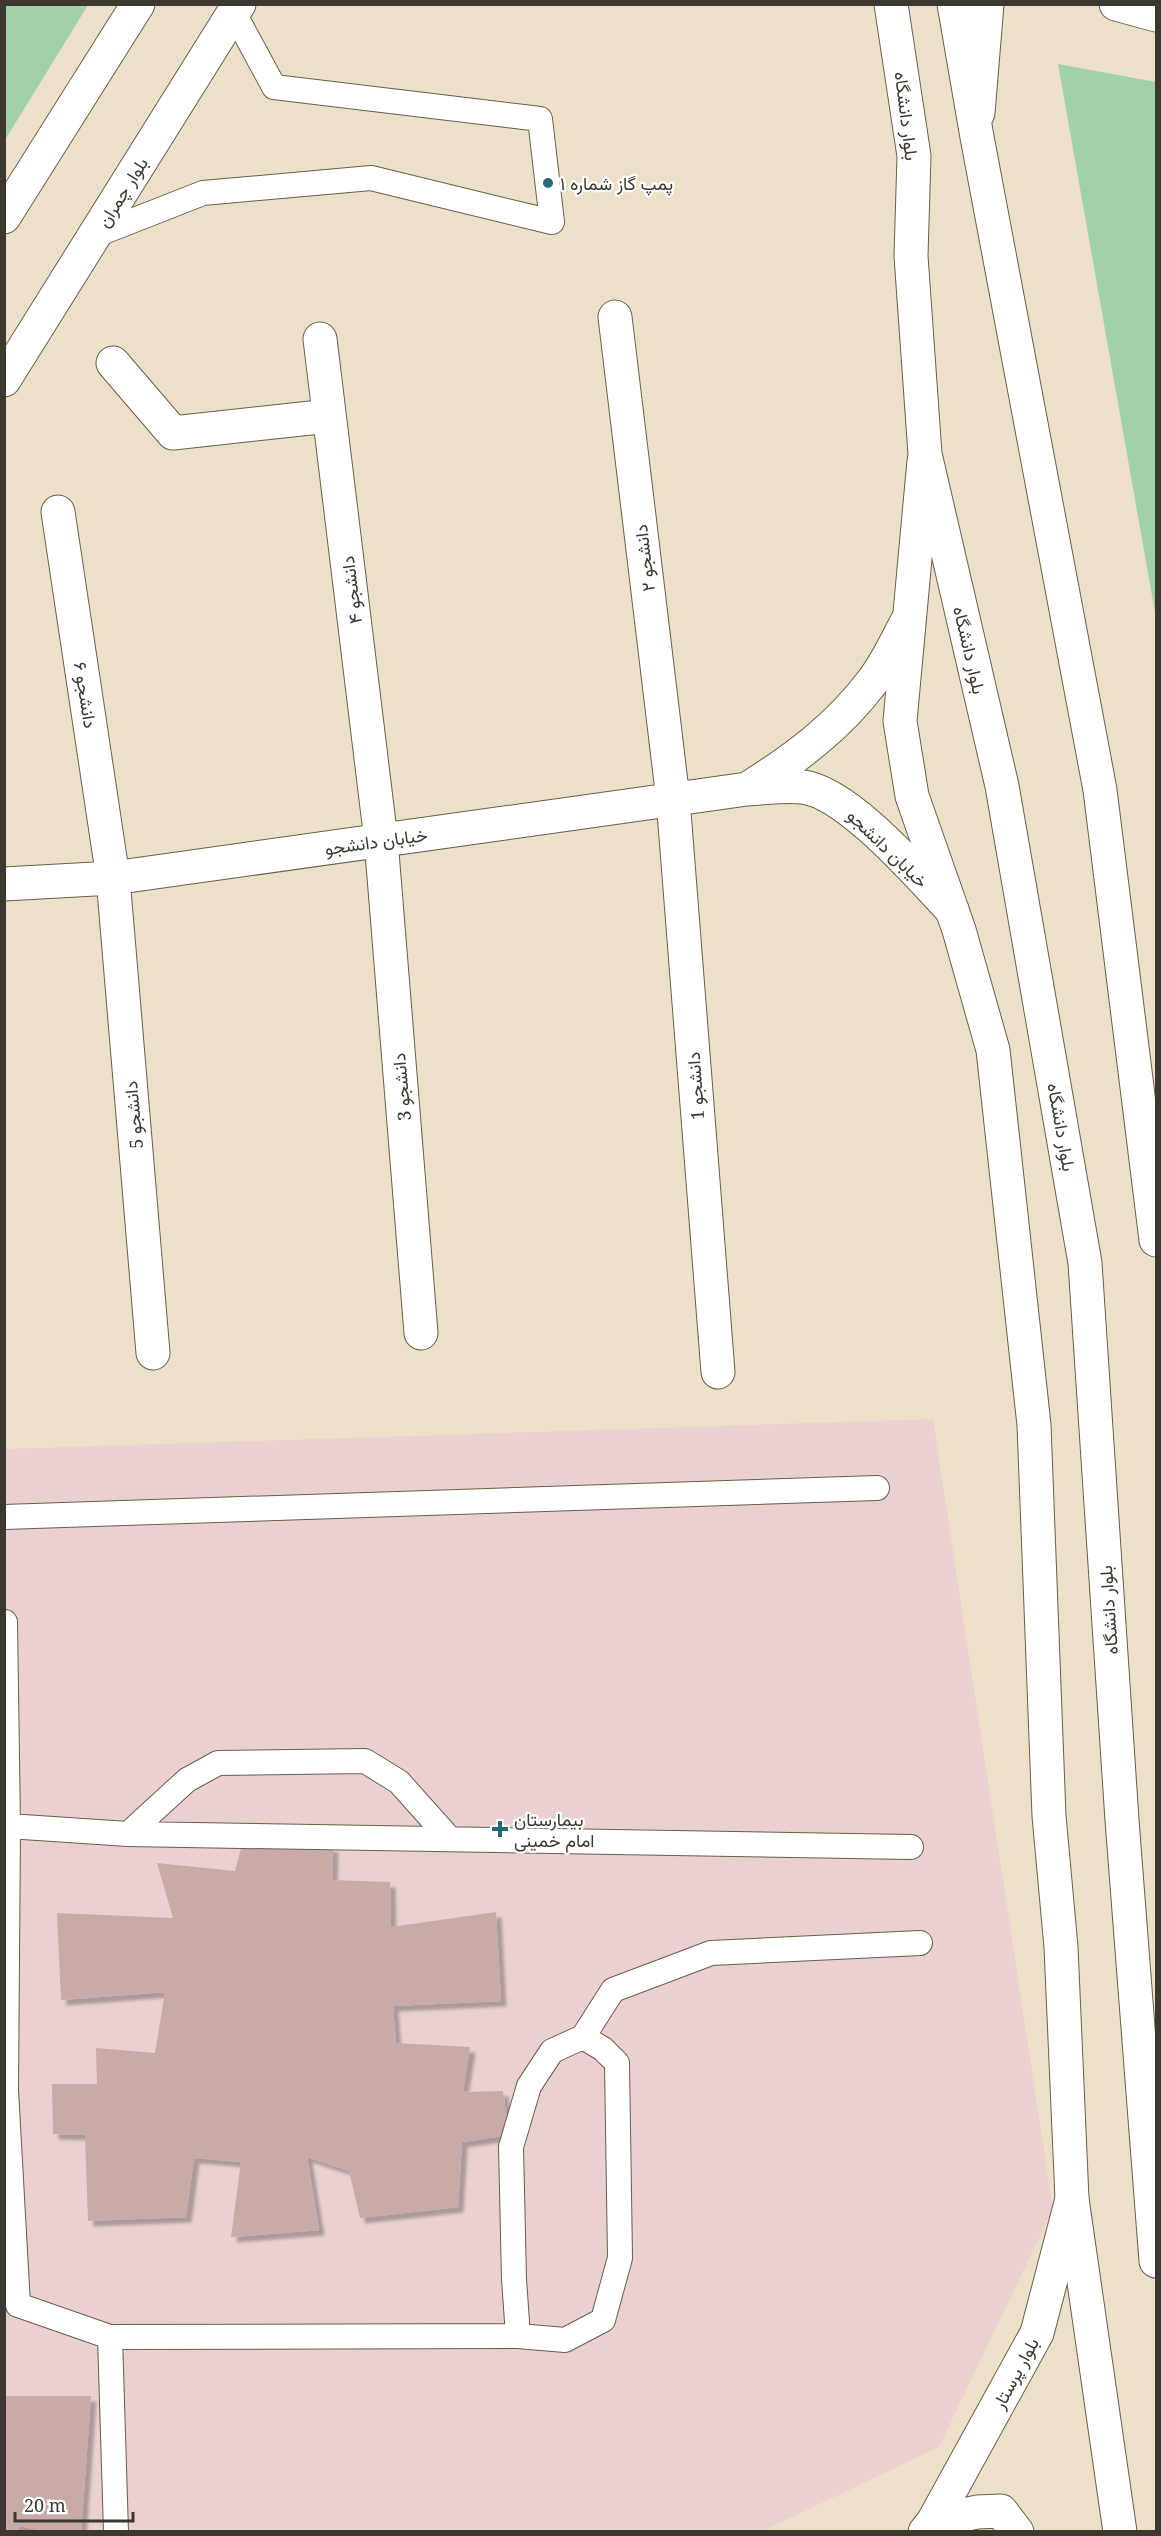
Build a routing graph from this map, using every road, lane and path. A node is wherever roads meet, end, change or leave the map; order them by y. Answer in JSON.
{"nodes":[{"id":1,"x":138,"y":4,"type":"edge"},
{"id":2,"x":891,"y":4,"type":"edge"},
{"id":3,"x":954,"y":4,"type":"edge"},
{"id":4,"x":987,"y":4,"type":"edge"},
{"id":5,"x":1116,"y":4,"type":"edge"},
{"id":6,"x":237,"y":9,"type":"edge"},
{"id":7,"x":1156,"y":15,"type":"edge"},
{"id":8,"x":976,"y":137,"type":"junction"},
{"id":9,"x":4,"y":217,"type":"edge"},
{"id":10,"x":96,"y":235,"type":"junction"},
{"id":11,"x":615,"y":317,"type":"dead end"},
{"id":12,"x":320,"y":339,"type":"dead end"},
{"id":13,"x":113,"y":363,"type":"dead end"},
{"id":14,"x":4,"y":380,"type":"edge"},
{"id":15,"x":330,"y":416,"type":"junction"},
{"id":16,"x":925,"y":454,"type":"junction"},
{"id":17,"x":58,"y":512,"type":"dead end"},
{"id":18,"x":909,"y":618,"type":"junction"},
{"id":19,"x":747,"y":789,"type":"junction"},
{"id":20,"x":673,"y":799,"type":"junction"},
{"id":21,"x":381,"y":840,"type":"junction"},
{"id":22,"x":113,"y":878,"type":"junction"},
{"id":23,"x":4,"y":884,"type":"edge"},
{"id":24,"x":952,"y":910,"type":"junction"},
{"id":25,"x":1156,"y":1240,"type":"edge"},
{"id":26,"x":421,"y":1333,"type":"dead end"},
{"id":27,"x":153,"y":1353,"type":"dead end"},
{"id":28,"x":718,"y":1372,"type":"dead end"},
{"id":29,"x":877,"y":1488,"type":"dead end"},
{"id":30,"x":4,"y":1517,"type":"edge"},
{"id":31,"x":5,"y":1622,"type":"edge"},
{"id":32,"x":8,"y":1826,"type":"junction"},
{"id":33,"x":128,"y":1834,"type":"junction"},
{"id":34,"x":449,"y":1838,"type":"junction"},
{"id":35,"x":911,"y":1847,"type":"dead end"},
{"id":36,"x":920,"y":1943,"type":"dead end"},
{"id":37,"x":583,"y":2037,"type":"junction"},
{"id":38,"x":5,"y":2090,"type":"edge"},
{"id":39,"x":1072,"y":2199,"type":"junction"},
{"id":40,"x":1156,"y":2262,"type":"edge"},
{"id":41,"x":518,"y":2336,"type":"junction"},
{"id":42,"x":110,"y":2337,"type":"junction"},
{"id":43,"x":929,"y":2527,"type":"edge"},
{"id":44,"x":116,"y":2532,"type":"edge"},
{"id":45,"x":1017,"y":2532,"type":"edge"},
{"id":46,"x":1120,"y":2532,"type":"edge"}],
"edges":[{"from":1,"to":9,"type":"main road"},
{"from":2,"to":16,"type":"main road","name":"بلوار دانشگاه"},
{"from":3,"to":8,"type":"main road"},
{"from":4,"to":8,"type":"main road"},
{"from":5,"to":7,"type":"main road"},
{"from":6,"to":10,"type":"main road","name":"بلوار چمران"},
{"from":6,"to":10,"type":"lane"},
{"from":8,"to":25,"type":"main road"},
{"from":10,"to":14,"type":"main road","name":"بلوار چمران"},
{"from":11,"to":20,"type":"main road","name":"دانشجو ۲"},
{"from":12,"to":15,"type":"main road","name":"دانشجو ۴"},
{"from":13,"to":15,"type":"main road"},
{"from":15,"to":21,"type":"main road","name":"دانشجو ۴"},
{"from":16,"to":18,"type":"main road"},
{"from":16,"to":40,"type":"main road","name":"بلوار دانشگاه"},
{"from":17,"to":22,"type":"main road","name":"دانشجو ۶"},
{"from":18,"to":19,"type":"main road","name":"خیابان دانشجو"},
{"from":18,"to":24,"type":"main road"},
{"from":19,"to":20,"type":"main road","name":"خیابان دانشجو"},
{"from":19,"to":24,"type":"main road","name":"خیابان دانشجو"},
{"from":20,"to":21,"type":"main road","name":"خیابان دانشجو"},
{"from":20,"to":28,"type":"main road","name":"دانشجو 1"},
{"from":21,"to":22,"type":"main road","name":"خیابان دانشجو"},
{"from":21,"to":26,"type":"main road","name":"دانشجو 3"},
{"from":22,"to":23,"type":"main road","name":"خیابان دانشجو"},
{"from":22,"to":27,"type":"main road","name":"دانشجو 5"},
{"from":24,"to":39,"type":"main road"},
{"from":29,"to":30,"type":"lane"},
{"from":31,"to":32,"type":"lane"},
{"from":32,"to":33,"type":"lane"},
{"from":32,"to":38,"type":"lane"},
{"from":33,"to":34,"type":"lane"},
{"from":33,"to":34,"type":"lane"},
{"from":34,"to":35,"type":"lane"},
{"from":36,"to":37,"type":"lane"},
{"from":37,"to":41,"type":"lane"},
{"from":37,"to":41,"type":"lane"},
{"from":38,"to":42,"type":"lane"},
{"from":39,"to":43,"type":"main road","name":"بلوار پرستار"},
{"from":39,"to":46,"type":"main road"},
{"from":41,"to":42,"type":"lane"},
{"from":42,"to":44,"type":"lane"},
{"from":43,"to":45,"type":"main road"}]}
